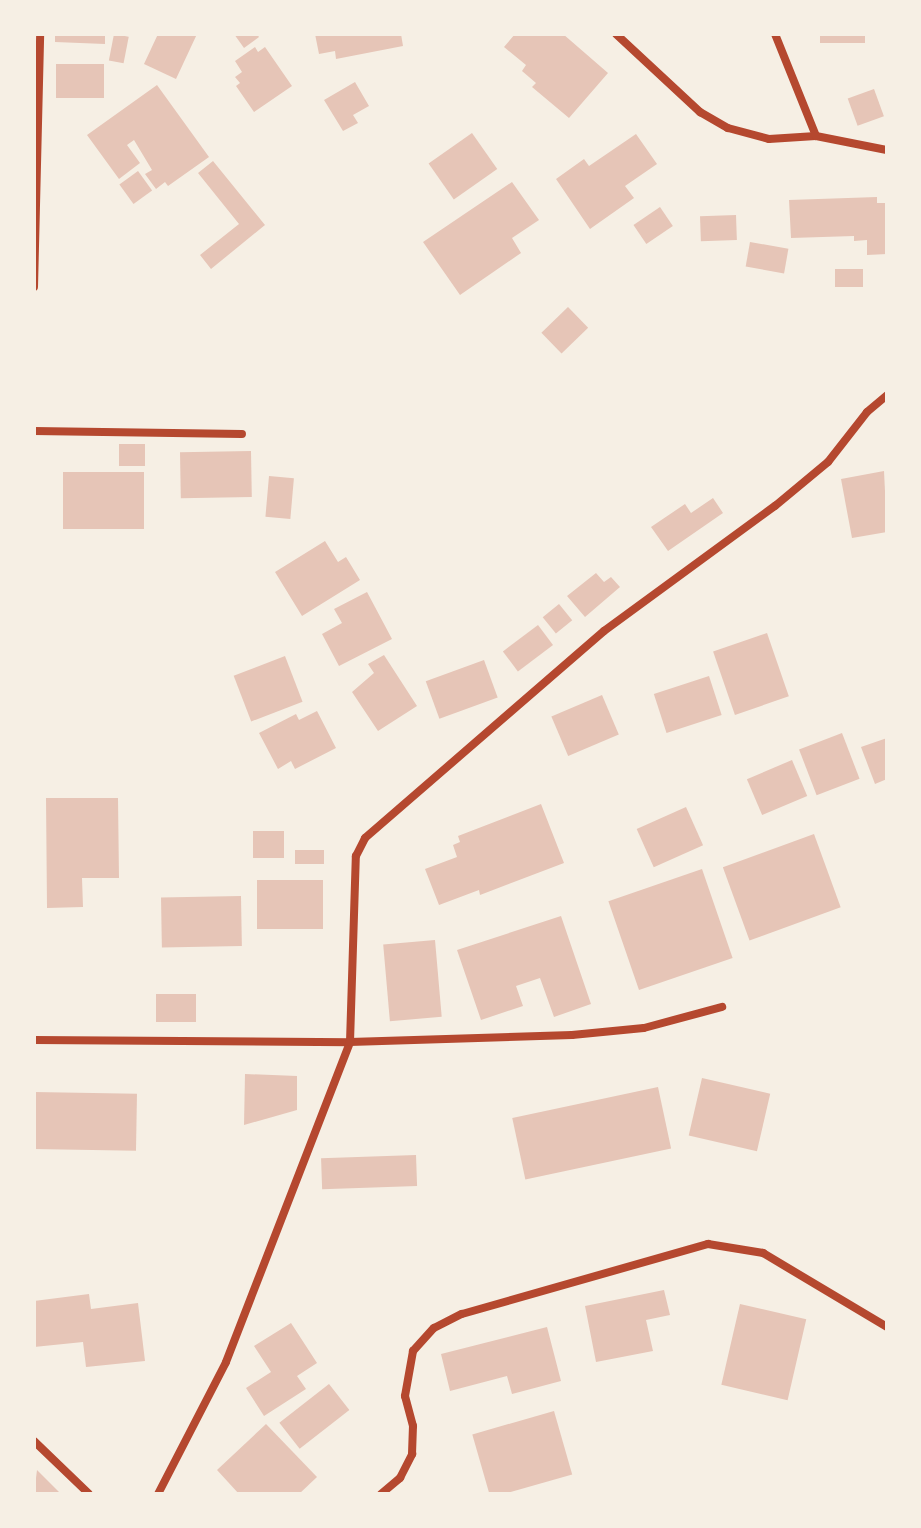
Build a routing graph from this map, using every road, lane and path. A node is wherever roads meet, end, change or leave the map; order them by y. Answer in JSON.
{"nodes":[{"id":1,"x":40,"y":34,"type":"edge"},
{"id":2,"x":616,"y":34,"type":"edge"},
{"id":3,"x":775,"y":34,"type":"edge"},
{"id":4,"x":37,"y":52,"type":"edge"},
{"id":5,"x":816,"y":136,"type":"junction"},
{"id":6,"x":887,"y":150,"type":"edge"},
{"id":7,"x":34,"y":287,"type":"edge"},
{"id":8,"x":887,"y":395,"type":"edge"},
{"id":9,"x":34,"y":431,"type":"edge"},
{"id":10,"x":242,"y":434,"type":"dead end"},
{"id":11,"x":722,"y":1007,"type":"dead end"},
{"id":12,"x":34,"y":1040,"type":"edge"},
{"id":13,"x":350,"y":1042,"type":"junction"},
{"id":14,"x":887,"y":1327,"type":"edge"},
{"id":15,"x":34,"y":1441,"type":"edge"},
{"id":16,"x":89,"y":1494,"type":"edge"},
{"id":17,"x":158,"y":1494,"type":"edge"},
{"id":18,"x":381,"y":1494,"type":"edge"}],
"edges":[{"from":1,"to":4,"type":"street"},
{"from":2,"to":5,"type":"street"},
{"from":3,"to":5,"type":"street"},
{"from":4,"to":7,"type":"street"},
{"from":5,"to":6,"type":"street"},
{"from":8,"to":13,"type":"street"},
{"from":9,"to":10,"type":"street"},
{"from":11,"to":13,"type":"street"},
{"from":12,"to":13,"type":"street"},
{"from":13,"to":17,"type":"street"},
{"from":14,"to":18,"type":"street"},
{"from":15,"to":16,"type":"street"}]}
